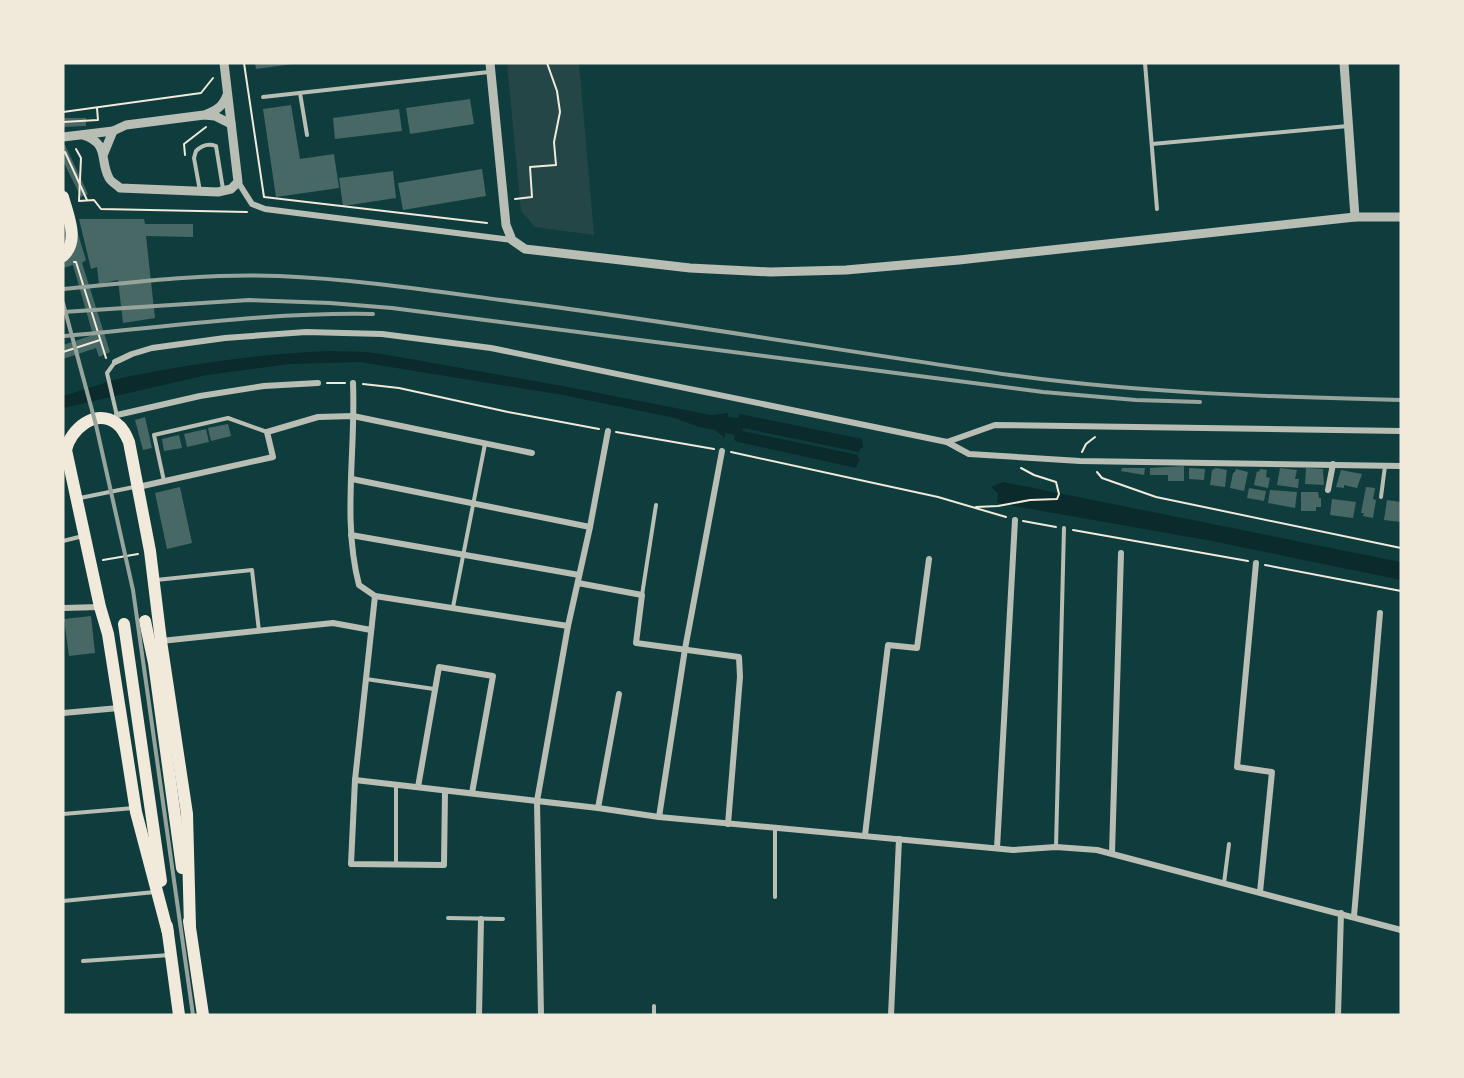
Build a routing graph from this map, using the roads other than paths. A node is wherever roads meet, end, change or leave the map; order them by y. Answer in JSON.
{"nodes":[{"id":1,"x":224,"y":63,"type":"edge"},
{"id":2,"x":1145,"y":63,"type":"edge"},
{"id":3,"x":1344,"y":63,"type":"edge"},
{"id":4,"x":490,"y":67,"type":"edge"},
{"id":5,"x":300,"y":93,"type":"junction"},
{"id":6,"x":227,"y":95,"type":"junction"},
{"id":7,"x":263,"y":97,"type":"dead end"},
{"id":8,"x":207,"y":114,"type":"junction"},
{"id":9,"x":231,"y":124,"type":"junction"},
{"id":10,"x":1349,"y":126,"type":"junction"},
{"id":11,"x":113,"y":131,"type":"junction"},
{"id":12,"x":83,"y":135,"type":"junction"},
{"id":13,"x":307,"y":135,"type":"dead end"},
{"id":14,"x":63,"y":137,"type":"edge"},
{"id":15,"x":1152,"y":144,"type":"junction"},
{"id":16,"x":104,"y":153,"type":"junction"},
{"id":17,"x":238,"y":182,"type":"junction"},
{"id":18,"x":200,"y":191,"type":"junction"},
{"id":19,"x":224,"y":191,"type":"junction"},
{"id":20,"x":63,"y":197,"type":"edge"},
{"id":21,"x":1157,"y":209,"type":"dead end"},
{"id":22,"x":1355,"y":217,"type":"junction"},
{"id":23,"x":1401,"y":217,"type":"edge"},
{"id":24,"x":512,"y":240,"type":"junction"},
{"id":25,"x":66,"y":260,"type":"edge"},
{"id":26,"x":115,"y":362,"type":"joint"},
{"id":27,"x":318,"y":383,"type":"road end"},
{"id":28,"x":353,"y":383,"type":"road end"},
{"id":29,"x":353,"y":416,"type":"junction"},
{"id":30,"x":117,"y":419,"type":"junction"},
{"id":31,"x":608,"y":430,"type":"road end"},
{"id":32,"x":1401,"y":431,"type":"edge"},
{"id":33,"x":267,"y":432,"type":"junction"},
{"id":34,"x":947,"y":442,"type":"junction"},
{"id":35,"x":485,"y":444,"type":"junction"},
{"id":36,"x":722,"y":451,"type":"road end"},
{"id":37,"x":532,"y":453,"type":"dead end"},
{"id":38,"x":1333,"y":464,"type":"junction"},
{"id":39,"x":1386,"y":466,"type":"junction"},
{"id":40,"x":1401,"y":466,"type":"edge"},
{"id":41,"x":352,"y":479,"type":"junction"},
{"id":42,"x":164,"y":482,"type":"junction"},
{"id":43,"x":138,"y":487,"type":"junction"},
{"id":44,"x":1329,"y":490,"type":"dead end"},
{"id":45,"x":1381,"y":497,"type":"dead end"},
{"id":46,"x":76,"y":499,"type":"junction"},
{"id":47,"x":473,"y":504,"type":"junction"},
{"id":48,"x":656,"y":505,"type":"dead end"},
{"id":49,"x":1015,"y":520,"type":"road end"},
{"id":50,"x":591,"y":527,"type":"junction"},
{"id":51,"x":1064,"y":528,"type":"road end"},
{"id":52,"x":351,"y":535,"type":"junction"},
{"id":53,"x":84,"y":536,"type":"junction"},
{"id":54,"x":63,"y":541,"type":"edge"},
{"id":55,"x":1121,"y":553,"type":"dead end"},
{"id":56,"x":463,"y":555,"type":"junction"},
{"id":57,"x":929,"y":559,"type":"dead end"},
{"id":58,"x":1256,"y":563,"type":"road end"},
{"id":59,"x":579,"y":575,"type":"junction"},
{"id":60,"x":154,"y":580,"type":"junction"},
{"id":61,"x":578,"y":583,"type":"junction"},
{"id":62,"x":642,"y":595,"type":"junction"},
{"id":63,"x":375,"y":596,"type":"junction"},
{"id":64,"x":100,"y":607,"type":"junction"},
{"id":65,"x":453,"y":607,"type":"junction"},
{"id":66,"x":63,"y":608,"type":"edge"},
{"id":67,"x":1380,"y":613,"type":"dead end"},
{"id":68,"x":145,"y":621,"type":"dead end"},
{"id":69,"x":124,"y":624,"type":"dead end"},
{"id":70,"x":568,"y":626,"type":"junction"},
{"id":71,"x":371,"y":630,"type":"junction"},
{"id":72,"x":259,"y":631,"type":"junction"},
{"id":73,"x":161,"y":641,"type":"junction"},
{"id":74,"x":685,"y":650,"type":"junction"},
{"id":75,"x":366,"y":680,"type":"junction"},
{"id":76,"x":434,"y":688,"type":"junction"},
{"id":77,"x":619,"y":694,"type":"dead end"},
{"id":78,"x":120,"y":708,"type":"junction"},
{"id":79,"x":63,"y":713,"type":"edge"},
{"id":80,"x":355,"y":780,"type":"junction"},
{"id":81,"x":396,"y":786,"type":"junction"},
{"id":82,"x":418,"y":787,"type":"junction"},
{"id":83,"x":445,"y":791,"type":"junction"},
{"id":84,"x":472,"y":793,"type":"junction"},
{"id":85,"x":537,"y":801,"type":"junction"},
{"id":86,"x":136,"y":808,"type":"junction"},
{"id":87,"x":598,"y":808,"type":"junction"},
{"id":88,"x":63,"y":814,"type":"edge"},
{"id":89,"x":659,"y":817,"type":"junction"},
{"id":90,"x":728,"y":824,"type":"junction"},
{"id":91,"x":775,"y":828,"type":"junction"},
{"id":92,"x":865,"y":836,"type":"junction"},
{"id":93,"x":899,"y":839,"type":"junction"},
{"id":94,"x":1229,"y":844,"type":"dead end"},
{"id":95,"x":1056,"y":847,"type":"junction"},
{"id":96,"x":997,"y":848,"type":"junction"},
{"id":97,"x":1112,"y":853,"type":"junction"},
{"id":98,"x":396,"y":864,"type":"junction"},
{"id":99,"x":1224,"y":883,"type":"junction"},
{"id":100,"x":157,"y":891,"type":"junction"},
{"id":101,"x":1260,"y":892,"type":"junction"},
{"id":102,"x":775,"y":897,"type":"dead end"},
{"id":103,"x":63,"y":901,"type":"edge"},
{"id":104,"x":1341,"y":913,"type":"junction"},
{"id":105,"x":1354,"y":916,"type":"junction"},
{"id":106,"x":448,"y":918,"type":"dead end"},
{"id":107,"x":481,"y":919,"type":"junction"},
{"id":108,"x":503,"y":920,"type":"dead end"},
{"id":109,"x":190,"y":927,"type":"junction"},
{"id":110,"x":1401,"y":930,"type":"edge"},
{"id":111,"x":168,"y":933,"type":"junction"},
{"id":112,"x":171,"y":955,"type":"junction"},
{"id":113,"x":83,"y":961,"type":"dead end"},
{"id":114,"x":654,"y":1006,"type":"dead end"},
{"id":115,"x":179,"y":1015,"type":"edge"},
{"id":116,"x":203,"y":1015,"type":"edge"},
{"id":117,"x":479,"y":1015,"type":"edge"},
{"id":118,"x":540,"y":1015,"type":"edge"},
{"id":119,"x":654,"y":1015,"type":"edge"},
{"id":120,"x":891,"y":1015,"type":"edge"},
{"id":121,"x":1338,"y":1015,"type":"edge"}],
"edges":[{"from":1,"to":6,"type":"street"},
{"from":2,"to":15,"type":"lane"},
{"from":3,"to":10,"type":"street"},
{"from":4,"to":5,"type":"lane"},
{"from":4,"to":24,"type":"street"},
{"from":5,"to":7,"type":"lane"},
{"from":5,"to":13,"type":"lane"},
{"from":6,"to":8,"type":"street"},
{"from":6,"to":9,"type":"street"},
{"from":8,"to":9,"type":"street"},
{"from":8,"to":11,"type":"street"},
{"from":9,"to":17,"type":"street"},
{"from":10,"to":15,"type":"lane"},
{"from":10,"to":22,"type":"street"},
{"from":11,"to":12,"type":"street"},
{"from":11,"to":16,"type":"street"},
{"from":12,"to":14,"type":"street"},
{"from":12,"to":16,"type":"street"},
{"from":15,"to":21,"type":"lane"},
{"from":16,"to":18,"type":"street"},
{"from":17,"to":19,"type":"street"},
{"from":17,"to":24,"type":"street"},
{"from":18,"to":19,"type":"street"},
{"from":18,"to":19,"type":"lane"},
{"from":20,"to":25,"type":"main road"},
{"from":22,"to":23,"type":"street"},
{"from":22,"to":24,"type":"street"},
{"from":26,"to":30,"type":"lane"},
{"from":26,"to":34,"type":"street"},
{"from":27,"to":30,"type":"street"},
{"from":28,"to":29,"type":"street"},
{"from":29,"to":33,"type":"street"},
{"from":29,"to":35,"type":"street"},
{"from":29,"to":41,"type":"street"},
{"from":30,"to":43,"type":"main road"},
{"from":30,"to":46,"type":"main road"},
{"from":31,"to":50,"type":"street"},
{"from":32,"to":34,"type":"street"},
{"from":33,"to":42,"type":"street"},
{"from":33,"to":42,"type":"lane"},
{"from":34,"to":38,"type":"street"},
{"from":35,"to":37,"type":"street"},
{"from":35,"to":47,"type":"lane"},
{"from":36,"to":74,"type":"street"},
{"from":38,"to":39,"type":"street"},
{"from":38,"to":44,"type":"street"},
{"from":39,"to":40,"type":"street"},
{"from":39,"to":45,"type":"lane"},
{"from":41,"to":47,"type":"street"},
{"from":41,"to":52,"type":"street"},
{"from":42,"to":43,"type":"street"},
{"from":43,"to":46,"type":"lane"},
{"from":43,"to":60,"type":"main road"},
{"from":46,"to":53,"type":"main road"},
{"from":47,"to":50,"type":"street"},
{"from":47,"to":56,"type":"lane"},
{"from":48,"to":62,"type":"lane"},
{"from":49,"to":96,"type":"street"},
{"from":50,"to":59,"type":"street"},
{"from":51,"to":95,"type":"lane"},
{"from":52,"to":56,"type":"street"},
{"from":52,"to":63,"type":"street"},
{"from":53,"to":54,"type":"lane"},
{"from":53,"to":64,"type":"main road"},
{"from":55,"to":97,"type":"street"},
{"from":56,"to":59,"type":"street"},
{"from":56,"to":65,"type":"lane"},
{"from":57,"to":92,"type":"street"},
{"from":58,"to":101,"type":"street"},
{"from":59,"to":61,"type":"street"},
{"from":60,"to":72,"type":"lane"},
{"from":60,"to":73,"type":"main road"},
{"from":61,"to":62,"type":"street"},
{"from":61,"to":70,"type":"street"},
{"from":62,"to":74,"type":"street"},
{"from":63,"to":65,"type":"street"},
{"from":63,"to":71,"type":"street"},
{"from":64,"to":66,"type":"street"},
{"from":64,"to":78,"type":"main road"},
{"from":65,"to":70,"type":"street"},
{"from":67,"to":105,"type":"street"},
{"from":68,"to":109,"type":"main road"},
{"from":69,"to":111,"type":"main road"},
{"from":70,"to":85,"type":"street"},
{"from":71,"to":72,"type":"street"},
{"from":71,"to":75,"type":"street"},
{"from":72,"to":73,"type":"street"},
{"from":73,"to":109,"type":"main road"},
{"from":74,"to":89,"type":"street"},
{"from":74,"to":90,"type":"street"},
{"from":75,"to":76,"type":"lane"},
{"from":75,"to":80,"type":"street"},
{"from":76,"to":82,"type":"street"},
{"from":76,"to":84,"type":"street"},
{"from":77,"to":87,"type":"street"},
{"from":78,"to":79,"type":"street"},
{"from":78,"to":86,"type":"main road"},
{"from":80,"to":81,"type":"street"},
{"from":80,"to":98,"type":"street"},
{"from":81,"to":82,"type":"street"},
{"from":81,"to":98,"type":"lane"},
{"from":82,"to":83,"type":"street"},
{"from":83,"to":84,"type":"street"},
{"from":83,"to":98,"type":"street"},
{"from":84,"to":85,"type":"street"},
{"from":85,"to":87,"type":"street"},
{"from":85,"to":118,"type":"street"},
{"from":86,"to":88,"type":"lane"},
{"from":86,"to":100,"type":"main road"},
{"from":87,"to":89,"type":"street"},
{"from":89,"to":90,"type":"street"},
{"from":90,"to":91,"type":"street"},
{"from":91,"to":92,"type":"street"},
{"from":91,"to":102,"type":"lane"},
{"from":92,"to":93,"type":"street"},
{"from":93,"to":96,"type":"street"},
{"from":93,"to":120,"type":"street"},
{"from":94,"to":99,"type":"lane"},
{"from":95,"to":96,"type":"street"},
{"from":95,"to":97,"type":"street"},
{"from":97,"to":99,"type":"street"},
{"from":99,"to":101,"type":"street"},
{"from":100,"to":103,"type":"lane"},
{"from":100,"to":111,"type":"main road"},
{"from":101,"to":104,"type":"street"},
{"from":104,"to":105,"type":"street"},
{"from":104,"to":121,"type":"street"},
{"from":105,"to":110,"type":"street"},
{"from":106,"to":107,"type":"lane"},
{"from":107,"to":108,"type":"lane"},
{"from":107,"to":117,"type":"street"},
{"from":109,"to":116,"type":"main road"},
{"from":111,"to":112,"type":"main road"},
{"from":112,"to":113,"type":"lane"},
{"from":112,"to":115,"type":"main road"},
{"from":114,"to":119,"type":"lane"}]}
